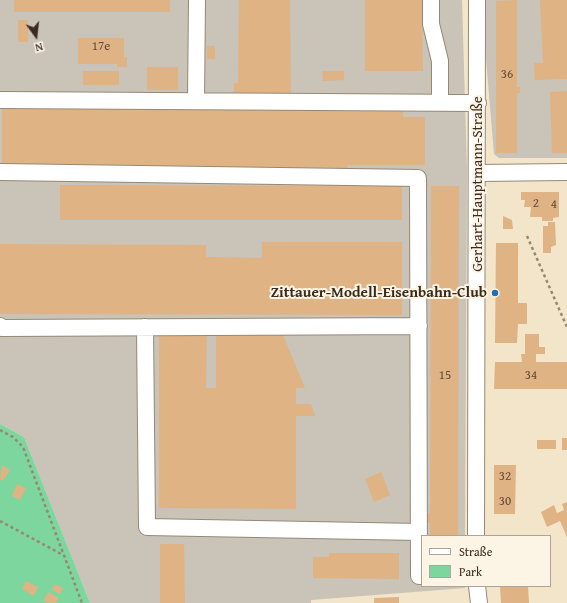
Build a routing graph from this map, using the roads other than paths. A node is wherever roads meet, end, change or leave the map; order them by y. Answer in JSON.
{"nodes":[{"id":1,"x":197,"y":0,"type":"edge"},
{"id":2,"x":431,"y":0,"type":"edge"},
{"id":3,"x":477,"y":0,"type":"edge"},
{"id":4,"x":0,"y":100,"type":"edge"},
{"id":5,"x":196,"y":101,"type":"junction"},
{"id":6,"x":440,"y":103,"type":"junction"},
{"id":7,"x":478,"y":103,"type":"junction"},
{"id":8,"x":0,"y":172,"type":"edge"},
{"id":9,"x":567,"y":172,"type":"edge"},
{"id":10,"x":478,"y":173,"type":"junction"},
{"id":11,"x":0,"y":326,"type":"edge"},
{"id":12,"x":419,"y":326,"type":"junction"},
{"id":13,"x":145,"y":327,"type":"junction"},
{"id":14,"x":419,"y":532,"type":"junction"},
{"id":15,"x":476,"y":535,"type":"edge"},
{"id":16,"x":421,"y":576,"type":"edge"},
{"id":17,"x":477,"y":587,"type":"edge"},
{"id":18,"x":479,"y":603,"type":"edge"}],
"edges":[{"from":1,"to":5,"type":"street"},
{"from":2,"to":6,"type":"street"},
{"from":3,"to":7,"type":"street","name":"Gerhart-Hauptmann-Straße"},
{"from":4,"to":5,"type":"street"},
{"from":5,"to":6,"type":"street"},
{"from":6,"to":7,"type":"street"},
{"from":7,"to":10,"type":"street","name":"Gerhart-Hauptmann-Straße"},
{"from":8,"to":12,"type":"street"},
{"from":9,"to":10,"type":"street"},
{"from":10,"to":15,"type":"street","name":"Gerhart-Hauptmann-Straße"},
{"from":11,"to":13,"type":"street"},
{"from":12,"to":13,"type":"street"},
{"from":12,"to":14,"type":"street"},
{"from":13,"to":14,"type":"street"},
{"from":14,"to":16,"type":"street"},
{"from":17,"to":18,"type":"street"}]}
